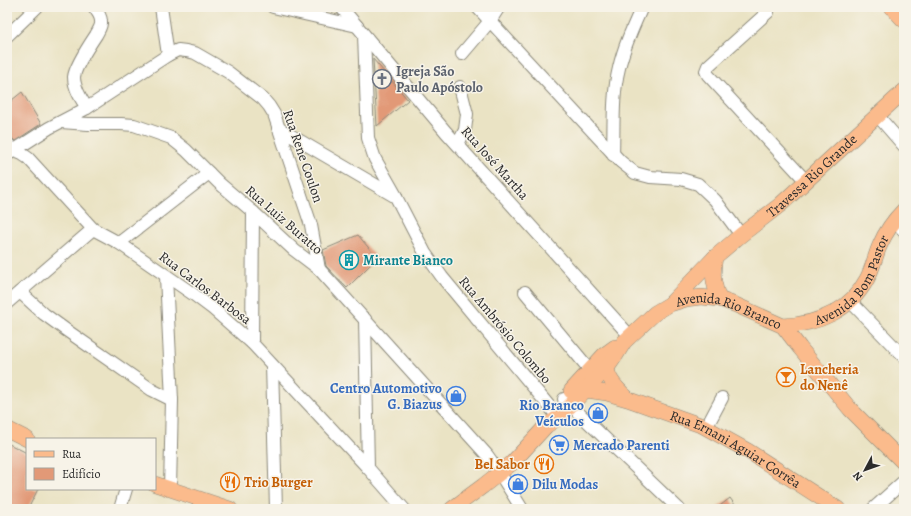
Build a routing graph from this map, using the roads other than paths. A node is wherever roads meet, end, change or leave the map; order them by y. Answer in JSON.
{"nodes":[{"id":1,"x":36,"y":7,"type":"edge"},
{"id":2,"x":94,"y":7,"type":"edge"},
{"id":3,"x":161,"y":7,"type":"edge"},
{"id":4,"x":272,"y":7,"type":"edge"},
{"id":5,"x":341,"y":7,"type":"edge"},
{"id":6,"x":477,"y":7,"type":"edge"},
{"id":7,"x":499,"y":7,"type":"edge"},
{"id":8,"x":642,"y":7,"type":"edge"},
{"id":9,"x":767,"y":7,"type":"edge"},
{"id":10,"x":893,"y":7,"type":"edge"},
{"id":11,"x":904,"y":19,"type":"edge"},
{"id":12,"x":490,"y":22,"type":"junction"},
{"id":13,"x":361,"y":30,"type":"junction"},
{"id":14,"x":7,"y":36,"type":"edge"},
{"id":15,"x":462,"y":54,"type":"dead end"},
{"id":16,"x":168,"y":55,"type":"junction"},
{"id":17,"x":460,"y":87,"type":"dead end"},
{"id":18,"x":904,"y":91,"type":"edge"},
{"id":19,"x":87,"y":108,"type":"junction"},
{"id":20,"x":877,"y":115,"type":"junction"},
{"id":21,"x":61,"y":122,"type":"junction"},
{"id":22,"x":278,"y":128,"type":"junction"},
{"id":23,"x":458,"y":144,"type":"junction"},
{"id":24,"x":904,"y":146,"type":"edge"},
{"id":25,"x":9,"y":149,"type":"edge"},
{"id":26,"x":614,"y":155,"type":"junction"},
{"id":27,"x":209,"y":173,"type":"junction"},
{"id":28,"x":806,"y":181,"type":"junction"},
{"id":29,"x":396,"y":197,"type":"junction"},
{"id":30,"x":253,"y":212,"type":"junction"},
{"id":31,"x":901,"y":220,"type":"edge"},
{"id":32,"x":93,"y":229,"type":"junction"},
{"id":33,"x":741,"y":235,"type":"junction"},
{"id":34,"x":119,"y":242,"type":"junction"},
{"id":35,"x":715,"y":257,"type":"junction"},
{"id":36,"x":319,"y":269,"type":"junction"},
{"id":37,"x":166,"y":276,"type":"junction"},
{"id":38,"x":20,"y":292,"type":"junction"},
{"id":39,"x":525,"y":292,"type":"dead end"},
{"id":40,"x":719,"y":299,"type":"junction"},
{"id":41,"x":850,"y":301,"type":"junction"},
{"id":42,"x":7,"y":303,"type":"edge"},
{"id":43,"x":670,"y":304,"type":"junction"},
{"id":44,"x":365,"y":319,"type":"junction"},
{"id":45,"x":783,"y":326,"type":"junction"},
{"id":46,"x":623,"y":341,"type":"junction"},
{"id":47,"x":252,"y":343,"type":"junction"},
{"id":48,"x":904,"y":357,"type":"edge"},
{"id":49,"x":272,"y":365,"type":"junction"},
{"id":50,"x":607,"y":368,"type":"junction"},
{"id":51,"x":590,"y":370,"type":"junction"},
{"id":52,"x":586,"y":390,"type":"junction"},
{"id":53,"x":722,"y":398,"type":"dead end"},
{"id":54,"x":627,"y":399,"type":"junction"},
{"id":55,"x":172,"y":400,"type":"junction"},
{"id":56,"x":567,"y":402,"type":"junction"},
{"id":57,"x":557,"y":414,"type":"junction"},
{"id":58,"x":706,"y":428,"type":"junction"},
{"id":59,"x":7,"y":429,"type":"edge"},
{"id":60,"x":26,"y":438,"type":"edge"},
{"id":61,"x":904,"y":463,"type":"edge"},
{"id":62,"x":368,"y":468,"type":"junction"},
{"id":63,"x":501,"y":476,"type":"junction"},
{"id":64,"x":904,"y":480,"type":"edge"},
{"id":65,"x":156,"y":484,"type":"edge"},
{"id":66,"x":170,"y":489,"type":"junction"},
{"id":67,"x":126,"y":490,"type":"edge"},
{"id":68,"x":120,"y":509,"type":"edge"},
{"id":69,"x":230,"y":509,"type":"edge"},
{"id":70,"x":276,"y":509,"type":"edge"},
{"id":71,"x":404,"y":509,"type":"edge"},
{"id":72,"x":452,"y":509,"type":"edge"},
{"id":73,"x":467,"y":509,"type":"edge"},
{"id":74,"x":522,"y":509,"type":"edge"},
{"id":75,"x":679,"y":509,"type":"edge"},
{"id":76,"x":838,"y":509,"type":"edge"},
{"id":77,"x":873,"y":509,"type":"edge"}],
"edges":[{"from":1,"to":14,"type":"street"},
{"from":2,"to":19,"type":"street"},
{"from":3,"to":16,"type":"street"},
{"from":4,"to":13,"type":"street"},
{"from":5,"to":13,"type":"street","name":"Rua José Martha"},
{"from":6,"to":12,"type":"street"},
{"from":7,"to":12,"type":"street"},
{"from":8,"to":26,"type":"street"},
{"from":9,"to":28,"type":"street"},
{"from":10,"to":11,"type":"highway"},
{"from":12,"to":15,"type":"street"},
{"from":12,"to":26,"type":"street"},
{"from":13,"to":23,"type":"street","name":"Rua José Martha"},
{"from":13,"to":29,"type":"street","name":"Rua Ambrósio Colombo"},
{"from":16,"to":19,"type":"street","name":"Rua Rene Coulon"},
{"from":16,"to":22,"type":"street","name":"Rua Rene Coulon"},
{"from":17,"to":23,"type":"street"},
{"from":18,"to":20,"type":"main road","name":"Travessa Rio Grande"},
{"from":19,"to":21,"type":"street","name":"Rua Rene Coulon"},
{"from":20,"to":24,"type":"street"},
{"from":20,"to":28,"type":"main road","name":"Travessa Rio Grande"},
{"from":21,"to":25,"type":"street"},
{"from":21,"to":27,"type":"street","name":"Rua Luiz Buratto"},
{"from":22,"to":29,"type":"street"},
{"from":22,"to":36,"type":"street","name":"Rua Rene Coulon"},
{"from":23,"to":46,"type":"street","name":"Rua José Martha"},
{"from":25,"to":32,"type":"street","name":"Rua Carlos Barbosa"},
{"from":26,"to":33,"type":"street"},
{"from":27,"to":30,"type":"street","name":"Rua Luiz Buratto"},
{"from":27,"to":34,"type":"street"},
{"from":28,"to":33,"type":"main road","name":"Travessa Rio Grande"},
{"from":29,"to":57,"type":"street","name":"Rua Ambrósio Colombo"},
{"from":30,"to":36,"type":"street","name":"Rua Luiz Buratto"},
{"from":30,"to":47,"type":"street"},
{"from":31,"to":41,"type":"main road","name":"Avenida Bom Pastor"},
{"from":32,"to":34,"type":"street","name":"Rua Carlos Barbosa"},
{"from":32,"to":38,"type":"street"},
{"from":33,"to":35,"type":"main road","name":"Travessa Rio Grande"},
{"from":34,"to":37,"type":"street","name":"Rua Carlos Barbosa"},
{"from":35,"to":40,"type":"main road"},
{"from":35,"to":43,"type":"main road","name":"Travessa Rio Grande"},
{"from":36,"to":44,"type":"street","name":"Rua Luiz Buratto"},
{"from":37,"to":47,"type":"street","name":"Rua Carlos Barbosa"},
{"from":37,"to":55,"type":"street"},
{"from":38,"to":42,"type":"street"},
{"from":38,"to":55,"type":"street"},
{"from":39,"to":51,"type":"street"},
{"from":40,"to":43,"type":"main road","name":"Avenida Rio Branco"},
{"from":40,"to":45,"type":"main road","name":"Avenida Rio Branco"},
{"from":41,"to":45,"type":"main road","name":"Avenida Bom Pastor"},
{"from":41,"to":48,"type":"street"},
{"from":43,"to":46,"type":"main road","name":"Avenida Rio Branco"},
{"from":44,"to":62,"type":"street"},
{"from":44,"to":63,"type":"street","name":"Rua Luiz Buratto"},
{"from":45,"to":61,"type":"main road","name":"Avenida Rio Branco"},
{"from":46,"to":50,"type":"main road","name":"Avenida Rio Branco"},
{"from":46,"to":51,"type":"main road","name":"Avenida Rio Branco"},
{"from":47,"to":49,"type":"street","name":"Rua Carlos Barbosa"},
{"from":49,"to":62,"type":"street","name":"Rua Carlos Barbosa"},
{"from":49,"to":70,"type":"street"},
{"from":50,"to":52,"type":"main road","name":"Avenida Rio Branco"},
{"from":50,"to":54,"type":"main road","name":"Rua Ernani Aguiar Corrêa"},
{"from":51,"to":56,"type":"main road","name":"Avenida Rio Branco"},
{"from":52,"to":54,"type":"main road","name":"Rua Ernani Aguiar Corrêa"},
{"from":52,"to":56,"type":"main road","name":"Avenida Rio Branco"},
{"from":53,"to":58,"type":"street"},
{"from":54,"to":58,"type":"main road","name":"Rua Ernani Aguiar Corrêa"},
{"from":55,"to":66,"type":"street"},
{"from":56,"to":57,"type":"main road","name":"Avenida Rio Branco"},
{"from":56,"to":75,"type":"street"},
{"from":57,"to":63,"type":"main road","name":"Avenida Rio Branco"},
{"from":58,"to":76,"type":"main road","name":"Rua Ernani Aguiar Corrêa"},
{"from":59,"to":60,"type":"main road"},
{"from":62,"to":71,"type":"street","name":"Rua Carlos Barbosa"},
{"from":63,"to":72,"type":"main road","name":"Avenida Rio Branco"},
{"from":63,"to":73,"type":"main road","name":"Avenida Rio Branco"},
{"from":63,"to":74,"type":"street","name":"Rua Luiz Buratto"},
{"from":64,"to":77,"type":"street"},
{"from":65,"to":66,"type":"main road"},
{"from":66,"to":69,"type":"main road"},
{"from":67,"to":68,"type":"street"}]}
